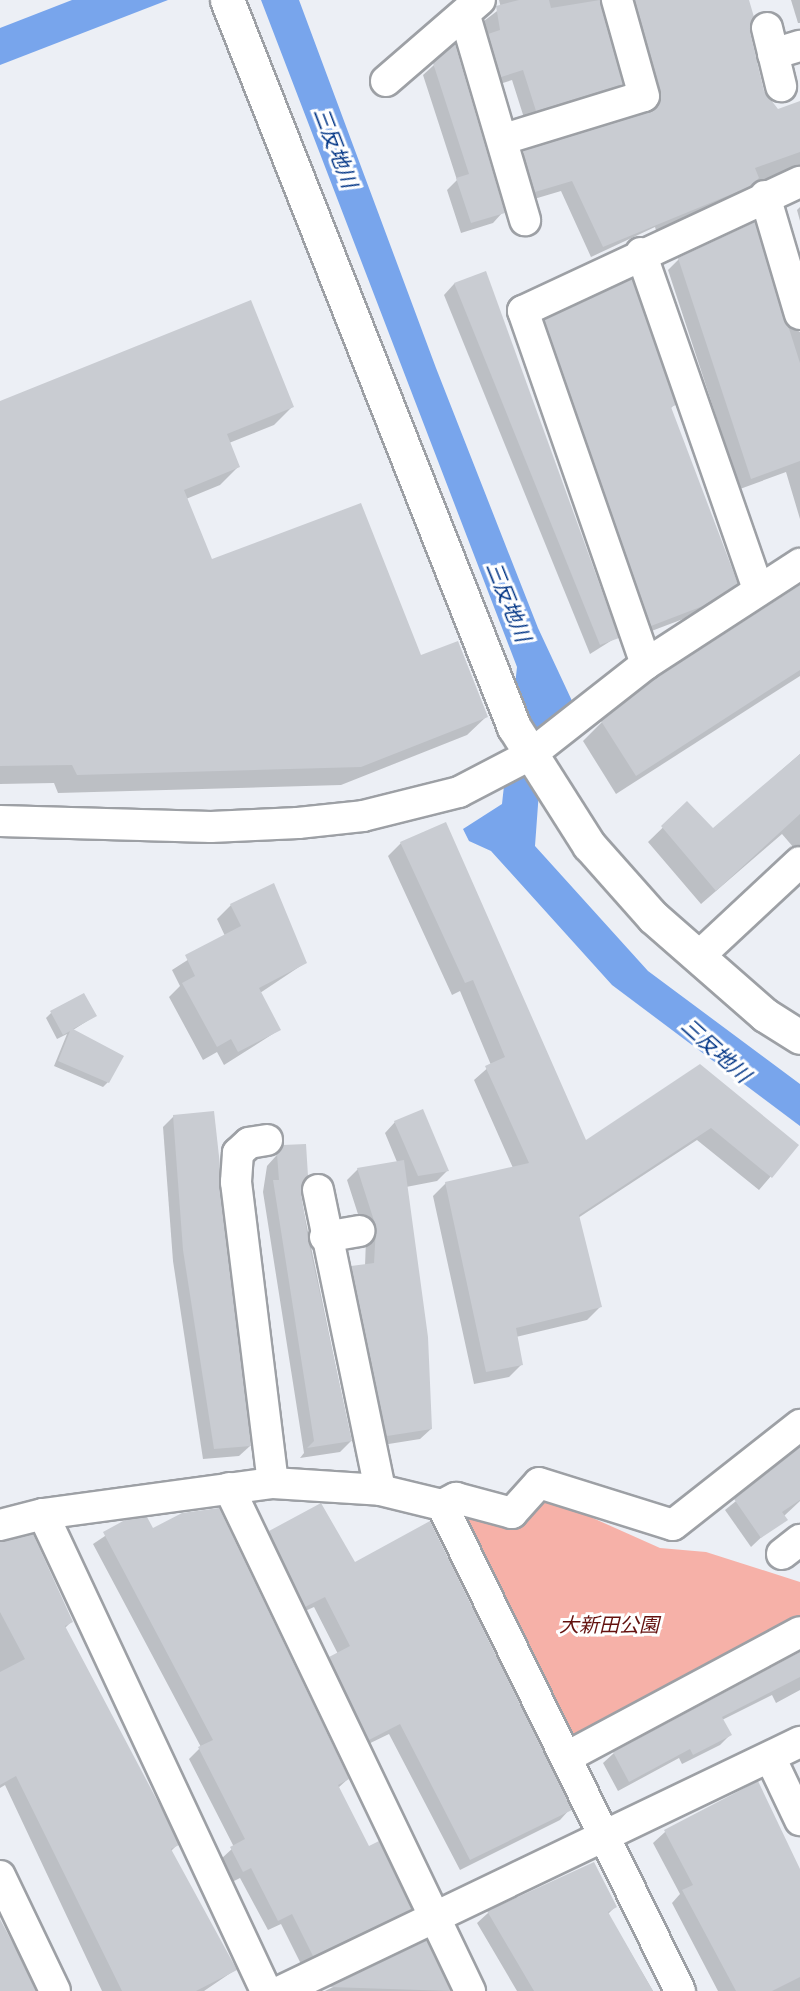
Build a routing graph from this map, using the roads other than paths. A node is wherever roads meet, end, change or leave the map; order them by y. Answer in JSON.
{"nodes":[{"id":1,"x":227,"y":0,"type":"edge"},
{"id":2,"x":617,"y":0,"type":"edge"},
{"id":3,"x":472,"y":8,"type":"edge"},
{"id":4,"x":780,"y":43,"type":"edge"},
{"id":5,"x":386,"y":81,"type":"dead end"},
{"id":6,"x":781,"y":86,"type":"dead end"},
{"id":7,"x":504,"y":139,"type":"junction"},
{"id":8,"x":800,"y":182,"type":"edge"},
{"id":9,"x":765,"y":196,"type":"junction"},
{"id":10,"x":525,"y":220,"type":"dead end"},
{"id":11,"x":641,"y":253,"type":"junction"},
{"id":12,"x":800,"y":314,"type":"edge"},
{"id":13,"x":800,"y":564,"type":"edge"},
{"id":14,"x":757,"y":587,"type":"junction"},
{"id":15,"x":646,"y":664,"type":"junction"},
{"id":16,"x":530,"y":755,"type":"junction"},
{"id":17,"x":0,"y":821,"type":"edge"},
{"id":18,"x":800,"y":862,"type":"edge"},
{"id":19,"x":698,"y":957,"type":"junction"},
{"id":20,"x":800,"y":1037,"type":"edge"},
{"id":21,"x":267,"y":1140,"type":"dead end"},
{"id":22,"x":318,"y":1190,"type":"dead end"},
{"id":23,"x":359,"y":1231,"type":"dead end"},
{"id":24,"x":326,"y":1237,"type":"junction"},
{"id":25,"x":800,"y":1425,"type":"edge"},
{"id":26,"x":273,"y":1483,"type":"junction"},
{"id":27,"x":229,"y":1488,"type":"junction"},
{"id":28,"x":380,"y":1490,"type":"junction"},
{"id":29,"x":442,"y":1505,"type":"junction"},
{"id":30,"x":43,"y":1514,"type":"junction"},
{"id":31,"x":0,"y":1525,"type":"edge"},
{"id":32,"x":800,"y":1632,"type":"edge"},
{"id":33,"x":800,"y":1742,"type":"edge"},
{"id":34,"x":567,"y":1757,"type":"junction"},
{"id":35,"x":770,"y":1757,"type":"junction"},
{"id":36,"x":800,"y":1820,"type":"edge"},
{"id":37,"x":605,"y":1833,"type":"junction"},
{"id":38,"x":0,"y":1876,"type":"edge"},
{"id":39,"x":433,"y":1916,"type":"junction"},
{"id":40,"x":55,"y":1991,"type":"edge"},
{"id":41,"x":266,"y":1991,"type":"edge"},
{"id":42,"x":281,"y":1991,"type":"edge"},
{"id":43,"x":470,"y":1991,"type":"edge"},
{"id":44,"x":680,"y":1991,"type":"edge"}],
"edges":[{"from":1,"to":16,"type":"street"},
{"from":2,"to":7,"type":"street"},
{"from":3,"to":5,"type":"street"},
{"from":3,"to":7,"type":"street"},
{"from":4,"to":6,"type":"street"},
{"from":7,"to":10,"type":"street"},
{"from":8,"to":9,"type":"street"},
{"from":9,"to":11,"type":"street"},
{"from":9,"to":12,"type":"street"},
{"from":11,"to":14,"type":"street"},
{"from":11,"to":15,"type":"street"},
{"from":13,"to":14,"type":"street"},
{"from":14,"to":15,"type":"street"},
{"from":15,"to":16,"type":"street"},
{"from":16,"to":17,"type":"street"},
{"from":16,"to":19,"type":"street"},
{"from":18,"to":19,"type":"street"},
{"from":19,"to":20,"type":"street"},
{"from":21,"to":26,"type":"street"},
{"from":22,"to":24,"type":"street"},
{"from":23,"to":24,"type":"street"},
{"from":24,"to":28,"type":"street"},
{"from":25,"to":29,"type":"street"},
{"from":26,"to":27,"type":"street"},
{"from":26,"to":28,"type":"street"},
{"from":27,"to":30,"type":"street"},
{"from":27,"to":39,"type":"street"},
{"from":28,"to":29,"type":"street"},
{"from":29,"to":34,"type":"street"},
{"from":30,"to":31,"type":"street"},
{"from":30,"to":41,"type":"street"},
{"from":32,"to":34,"type":"street"},
{"from":33,"to":35,"type":"street"},
{"from":34,"to":37,"type":"street"},
{"from":35,"to":36,"type":"street"},
{"from":35,"to":37,"type":"street"},
{"from":37,"to":39,"type":"street"},
{"from":37,"to":44,"type":"street"},
{"from":38,"to":40,"type":"street"},
{"from":39,"to":42,"type":"street"},
{"from":39,"to":43,"type":"street"}]}
